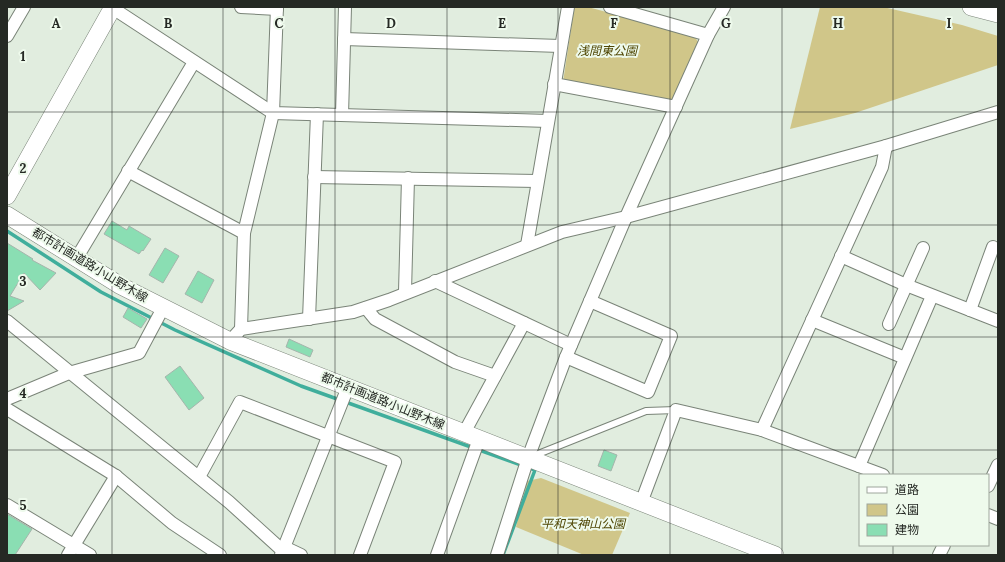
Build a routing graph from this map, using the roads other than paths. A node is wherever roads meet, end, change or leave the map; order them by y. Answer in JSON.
{"nodes":[{"id":1,"x":24,"y":7,"type":"edge"},
{"id":2,"x":112,"y":7,"type":"edge"},
{"id":3,"x":242,"y":7,"type":"edge"},
{"id":4,"x":345,"y":7,"type":"edge"},
{"id":5,"x":568,"y":7,"type":"edge"},
{"id":6,"x":610,"y":7,"type":"edge"},
{"id":7,"x":724,"y":7,"type":"edge"},
{"id":8,"x":971,"y":7,"type":"edge"},
{"id":9,"x":277,"y":8,"type":"edge"},
{"id":10,"x":998,"y":14,"type":"edge"},
{"id":11,"x":9,"y":28,"type":"edge"},
{"id":12,"x":708,"y":35,"type":"junction"},
{"id":13,"x":344,"y":39,"type":"junction"},
{"id":14,"x":560,"y":46,"type":"junction"},
{"id":15,"x":194,"y":62,"type":"junction"},
{"id":16,"x":554,"y":84,"type":"junction"},
{"id":17,"x":676,"y":106,"type":"junction"},
{"id":18,"x":998,"y":112,"type":"edge"},
{"id":19,"x":273,"y":113,"type":"junction"},
{"id":20,"x":317,"y":114,"type":"junction"},
{"id":21,"x":342,"y":115,"type":"junction"},
{"id":22,"x":548,"y":121,"type":"junction"},
{"id":23,"x":886,"y":146,"type":"junction"},
{"id":24,"x":128,"y":171,"type":"junction"},
{"id":25,"x":314,"y":177,"type":"junction"},
{"id":26,"x":408,"y":178,"type":"junction"},
{"id":27,"x":537,"y":181,"type":"junction"},
{"id":28,"x":7,"y":196,"type":"edge"},
{"id":29,"x":7,"y":215,"type":"edge"},
{"id":30,"x":626,"y":217,"type":"junction"},
{"id":31,"x":244,"y":233,"type":"junction"},
{"id":32,"x":527,"y":245,"type":"junction"},
{"id":33,"x":993,"y":247,"type":"dead end"},
{"id":34,"x":923,"y":248,"type":"dead end"},
{"id":35,"x":841,"y":256,"type":"junction"},
{"id":36,"x":76,"y":259,"type":"junction"},
{"id":37,"x":435,"y":281,"type":"junction"},
{"id":38,"x":906,"y":285,"type":"junction"},
{"id":39,"x":406,"y":292,"type":"junction"},
{"id":40,"x":932,"y":296,"type":"junction"},
{"id":41,"x":590,"y":301,"type":"junction"},
{"id":42,"x":163,"y":308,"type":"junction"},
{"id":43,"x":366,"y":308,"type":"junction"},
{"id":44,"x":970,"y":310,"type":"junction"},
{"id":45,"x":309,"y":320,"type":"junction"},
{"id":46,"x":812,"y":320,"type":"junction"},
{"id":47,"x":7,"y":321,"type":"edge"},
{"id":48,"x":998,"y":321,"type":"edge"},
{"id":49,"x":524,"y":322,"type":"junction"},
{"id":50,"x":889,"y":324,"type":"dead end"},
{"id":51,"x":236,"y":335,"type":"junction"},
{"id":52,"x":571,"y":345,"type":"junction"},
{"id":53,"x":566,"y":357,"type":"junction"},
{"id":54,"x":906,"y":358,"type":"junction"},
{"id":55,"x":69,"y":373,"type":"junction"},
{"id":56,"x":495,"y":376,"type":"junction"},
{"id":57,"x":348,"y":388,"type":"junction"},
{"id":58,"x":7,"y":399,"type":"edge"},
{"id":59,"x":7,"y":409,"type":"edge"},
{"id":60,"x":676,"y":410,"type":"junction"},
{"id":61,"x":762,"y":430,"type":"junction"},
{"id":62,"x":329,"y":436,"type":"junction"},
{"id":63,"x":471,"y":436,"type":"junction"},
{"id":64,"x":528,"y":458,"type":"junction"},
{"id":65,"x":998,"y":465,"type":"edge"},
{"id":66,"x":859,"y":466,"type":"junction"},
{"id":67,"x":880,"y":474,"type":"edge"},
{"id":68,"x":116,"y":476,"type":"junction"},
{"id":69,"x":199,"y":477,"type":"junction"},
{"id":70,"x":989,"y":484,"type":"edge"},
{"id":71,"x":641,"y":502,"type":"junction"},
{"id":72,"x":7,"y":505,"type":"edge"},
{"id":73,"x":944,"y":546,"type":"edge"},
{"id":74,"x":71,"y":550,"type":"edge"},
{"id":75,"x":282,"y":551,"type":"edge"},
{"id":76,"x":90,"y":555,"type":"edge"},
{"id":77,"x":220,"y":555,"type":"edge"},
{"id":78,"x":301,"y":555,"type":"edge"},
{"id":79,"x":360,"y":555,"type":"edge"},
{"id":80,"x":437,"y":555,"type":"edge"},
{"id":81,"x":497,"y":555,"type":"edge"},
{"id":82,"x":775,"y":555,"type":"edge"},
{"id":83,"x":939,"y":555,"type":"edge"}],
"edges":[{"from":1,"to":11,"type":"street"},
{"from":2,"to":15,"type":"street"},
{"from":2,"to":28,"type":"street"},
{"from":3,"to":9,"type":"street"},
{"from":4,"to":13,"type":"street"},
{"from":5,"to":14,"type":"street"},
{"from":6,"to":12,"type":"street"},
{"from":7,"to":12,"type":"street"},
{"from":8,"to":10,"type":"street"},
{"from":9,"to":19,"type":"street"},
{"from":12,"to":17,"type":"street"},
{"from":13,"to":14,"type":"street"},
{"from":13,"to":21,"type":"street"},
{"from":14,"to":16,"type":"street"},
{"from":15,"to":19,"type":"street"},
{"from":15,"to":24,"type":"street"},
{"from":16,"to":17,"type":"street"},
{"from":16,"to":22,"type":"street"},
{"from":17,"to":30,"type":"street"},
{"from":18,"to":23,"type":"street"},
{"from":19,"to":20,"type":"street"},
{"from":19,"to":31,"type":"street"},
{"from":20,"to":21,"type":"street"},
{"from":20,"to":25,"type":"street"},
{"from":21,"to":22,"type":"street"},
{"from":22,"to":27,"type":"street"},
{"from":23,"to":30,"type":"street"},
{"from":23,"to":35,"type":"street"},
{"from":24,"to":31,"type":"street"},
{"from":24,"to":36,"type":"street"},
{"from":25,"to":26,"type":"street"},
{"from":25,"to":45,"type":"street"},
{"from":26,"to":27,"type":"street"},
{"from":26,"to":39,"type":"street"},
{"from":27,"to":32,"type":"street"},
{"from":29,"to":36,"type":"street","name":"都市計画道路小山野木線"},
{"from":30,"to":32,"type":"street"},
{"from":30,"to":41,"type":"street"},
{"from":31,"to":51,"type":"street"},
{"from":32,"to":37,"type":"street"},
{"from":33,"to":44,"type":"street"},
{"from":34,"to":38,"type":"street"},
{"from":35,"to":38,"type":"street"},
{"from":35,"to":46,"type":"street"},
{"from":36,"to":42,"type":"street","name":"都市計画道路小山野木線"},
{"from":37,"to":39,"type":"street"},
{"from":37,"to":49,"type":"street"},
{"from":38,"to":40,"type":"street"},
{"from":38,"to":50,"type":"street"},
{"from":39,"to":43,"type":"street"},
{"from":40,"to":44,"type":"street"},
{"from":40,"to":54,"type":"street"},
{"from":41,"to":52,"type":"street"},
{"from":41,"to":53,"type":"street"},
{"from":42,"to":51,"type":"street","name":"都市計画道路小山野木線"},
{"from":42,"to":55,"type":"street"},
{"from":43,"to":45,"type":"street"},
{"from":43,"to":56,"type":"street"},
{"from":44,"to":48,"type":"street"},
{"from":45,"to":51,"type":"street"},
{"from":46,"to":54,"type":"street"},
{"from":46,"to":61,"type":"street"},
{"from":47,"to":55,"type":"street"},
{"from":49,"to":52,"type":"street"},
{"from":49,"to":56,"type":"street"},
{"from":51,"to":57,"type":"street","name":"都市計画道路小山野木線"},
{"from":52,"to":53,"type":"street"},
{"from":53,"to":64,"type":"street"},
{"from":54,"to":66,"type":"street"},
{"from":55,"to":58,"type":"street"},
{"from":55,"to":69,"type":"street"},
{"from":56,"to":63,"type":"street"},
{"from":57,"to":62,"type":"street"},
{"from":57,"to":63,"type":"street","name":"都市計画道路小山野木線"},
{"from":59,"to":68,"type":"street"},
{"from":60,"to":61,"type":"street"},
{"from":60,"to":64,"type":"lane"},
{"from":60,"to":71,"type":"street"},
{"from":61,"to":66,"type":"street"},
{"from":62,"to":69,"type":"street"},
{"from":62,"to":75,"type":"street"},
{"from":62,"to":79,"type":"street"},
{"from":63,"to":64,"type":"street","name":"都市計画道路小山野木線"},
{"from":63,"to":80,"type":"street"},
{"from":64,"to":71,"type":"street","name":"都市計画道路小山野木線"},
{"from":64,"to":81,"type":"street"},
{"from":65,"to":70,"type":"street"},
{"from":66,"to":67,"type":"street"},
{"from":68,"to":74,"type":"street"},
{"from":68,"to":77,"type":"street"},
{"from":69,"to":75,"type":"street"},
{"from":71,"to":82,"type":"street","name":"都市計画道路小山野木線"},
{"from":72,"to":74,"type":"street"},
{"from":73,"to":83,"type":"street"},
{"from":74,"to":76,"type":"street"},
{"from":75,"to":78,"type":"street"}]}
